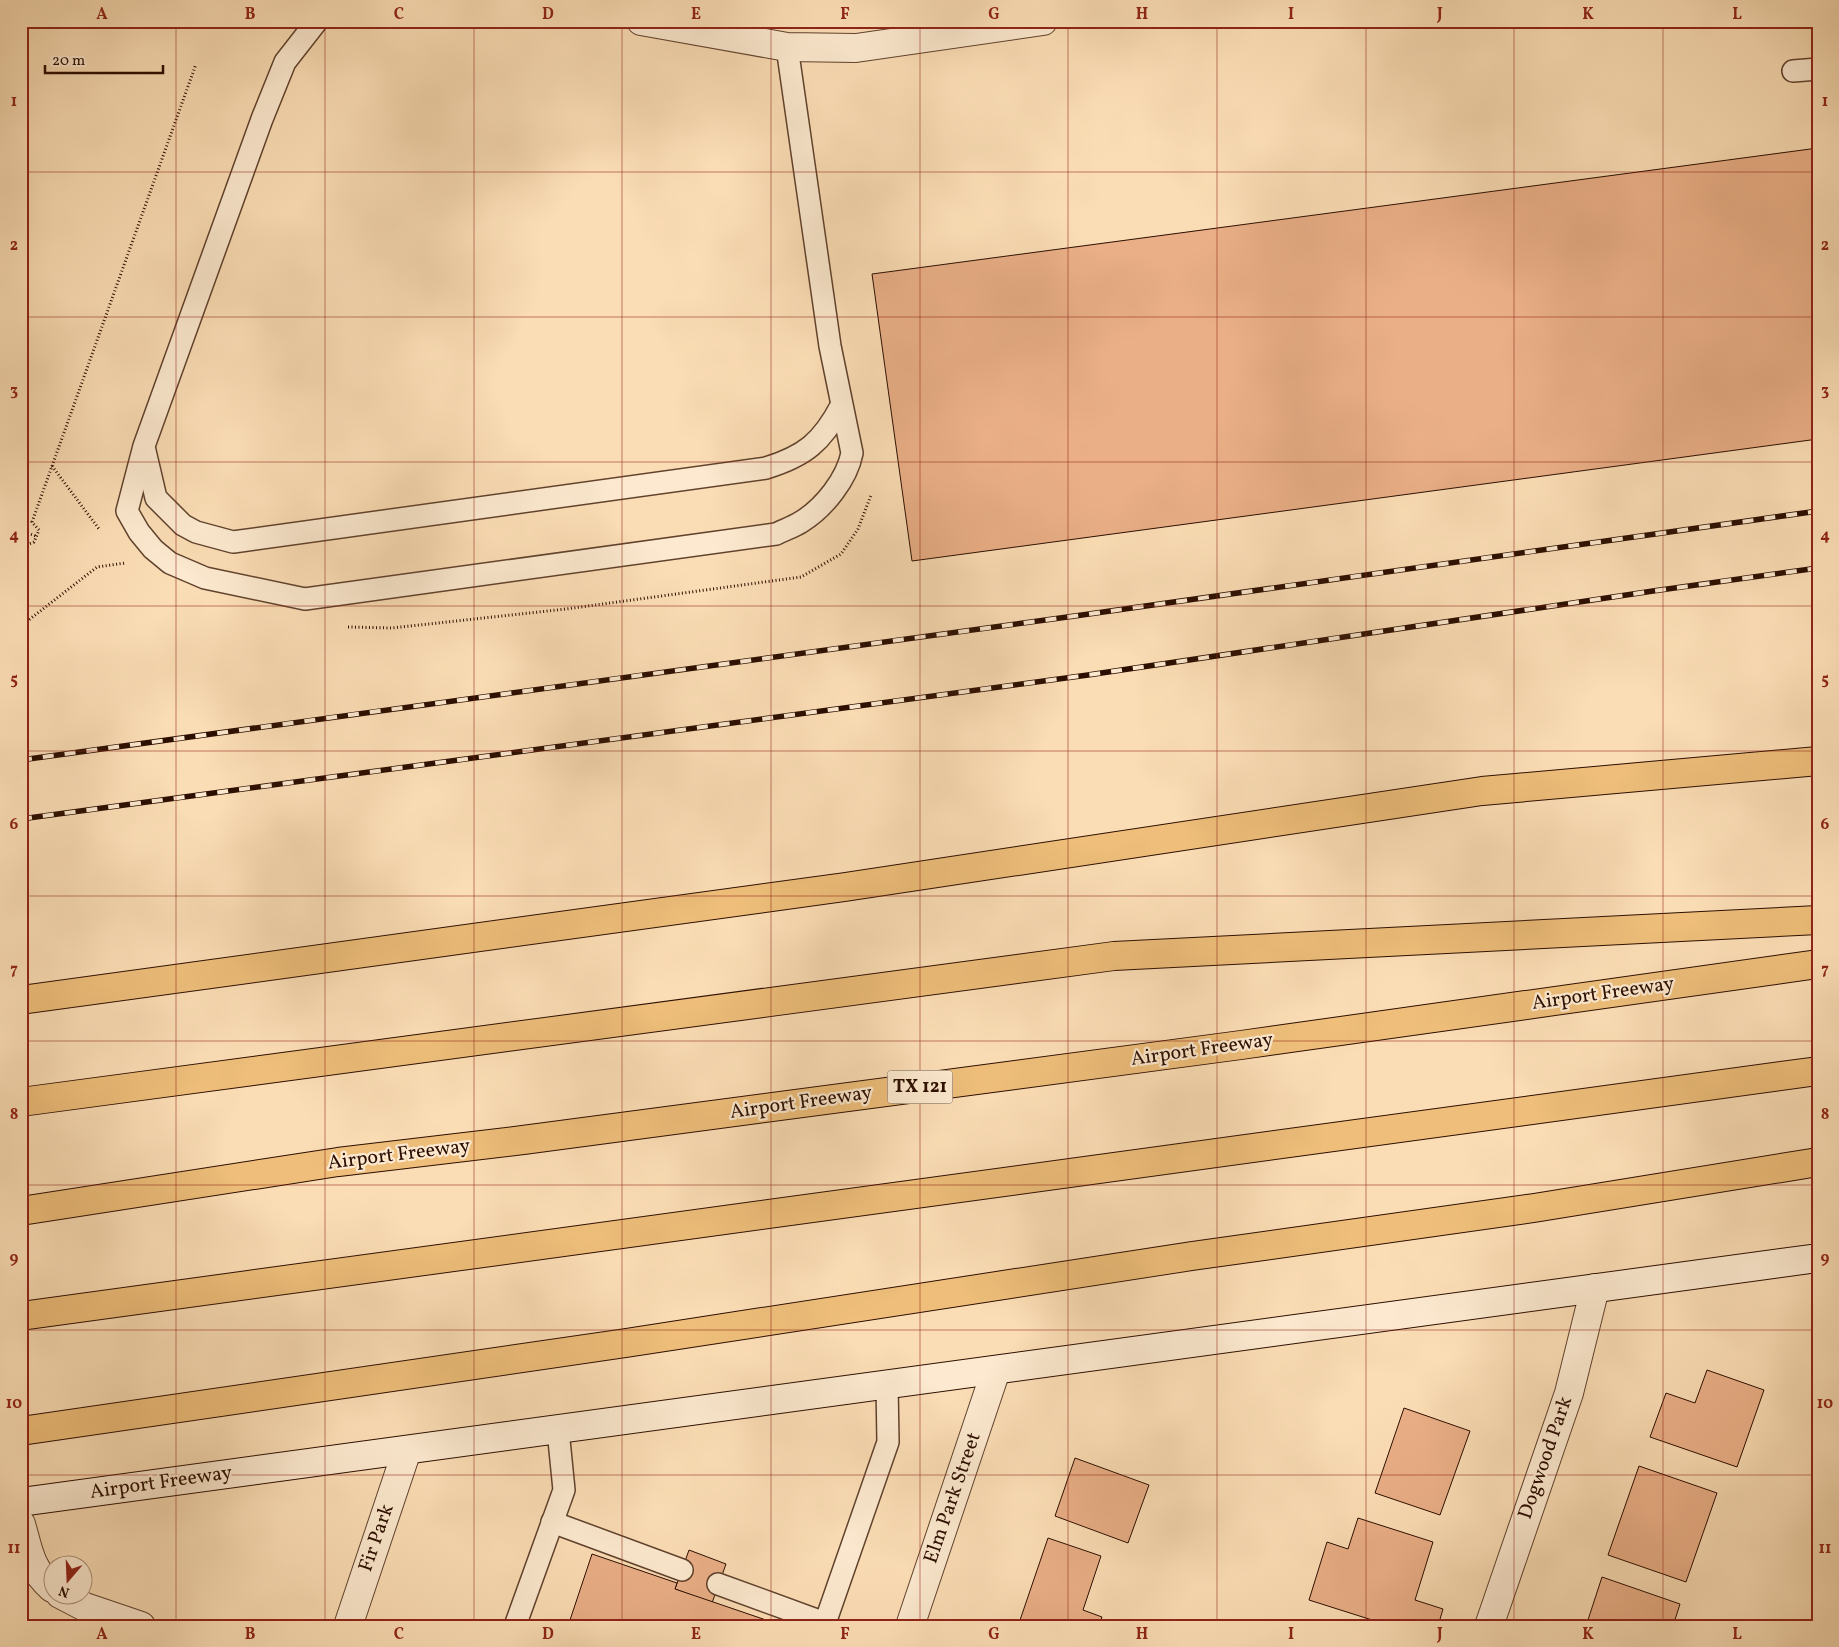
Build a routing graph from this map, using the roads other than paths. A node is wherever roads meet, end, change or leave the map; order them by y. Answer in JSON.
{"nodes":[{"id":1,"x":316,"y":21,"type":"edge"},
{"id":2,"x":641,"y":21,"type":"edge"},
{"id":3,"x":1043,"y":21,"type":"edge"},
{"id":4,"x":690,"y":26,"type":"edge"},
{"id":5,"x":787,"y":47,"type":"junction"},
{"id":6,"x":1818,"y":69,"type":"edge"},
{"id":7,"x":1793,"y":71,"type":"dead end"},
{"id":8,"x":841,"y":406,"type":"junction"},
{"id":9,"x":144,"y":446,"type":"junction"},
{"id":10,"x":1818,"y":761,"type":"edge"},
{"id":11,"x":1818,"y":920,"type":"edge"},
{"id":12,"x":1818,"y":964,"type":"edge"},
{"id":13,"x":21,"y":1000,"type":"edge"},
{"id":14,"x":1818,"y":1071,"type":"edge"},
{"id":15,"x":21,"y":1102,"type":"edge"},
{"id":16,"x":1818,"y":1162,"type":"edge"},
{"id":17,"x":21,"y":1210,"type":"edge"},
{"id":18,"x":1818,"y":1258,"type":"edge"},
{"id":19,"x":1595,"y":1288,"type":"junction"},
{"id":20,"x":21,"y":1316,"type":"edge"},
{"id":21,"x":996,"y":1370,"type":"junction"},
{"id":22,"x":887,"y":1385,"type":"junction"},
{"id":23,"x":558,"y":1430,"type":"junction"},
{"id":24,"x":21,"y":1431,"type":"edge"},
{"id":25,"x":407,"y":1450,"type":"junction"},
{"id":26,"x":21,"y":1502,"type":"edge"},
{"id":27,"x":552,"y":1522,"type":"junction"},
{"id":28,"x":21,"y":1524,"type":"edge"},
{"id":29,"x":682,"y":1570,"type":"dead end"},
{"id":30,"x":42,"y":1576,"type":"edge"},
{"id":31,"x":718,"y":1584,"type":"dead end"},
{"id":32,"x":81,"y":1604,"type":"edge"},
{"id":33,"x":824,"y":1624,"type":"edge"},
{"id":34,"x":142,"y":1626,"type":"edge"},
{"id":35,"x":348,"y":1626,"type":"edge"},
{"id":36,"x":514,"y":1626,"type":"edge"},
{"id":37,"x":910,"y":1626,"type":"edge"},
{"id":38,"x":1489,"y":1626,"type":"edge"}],
"edges":[{"from":1,"to":9,"type":"lane"},
{"from":2,"to":4,"type":"main road"},
{"from":3,"to":5,"type":"main road"},
{"from":4,"to":5,"type":"main road"},
{"from":5,"to":8,"type":"lane"},
{"from":6,"to":7,"type":"lane"},
{"from":8,"to":9,"type":"lane"},
{"from":8,"to":9,"type":"lane"},
{"from":10,"to":13,"type":"highway"},
{"from":11,"to":15,"type":"highway"},
{"from":12,"to":17,"type":"highway","name":"Airport Freeway","number":"TX 121"},
{"from":14,"to":20,"type":"highway"},
{"from":16,"to":24,"type":"highway"},
{"from":18,"to":19,"type":"main road","name":"Airport Freeway"},
{"from":19,"to":21,"type":"main road","name":"Airport Freeway"},
{"from":19,"to":38,"type":"main road","name":"Dogwood Park"},
{"from":21,"to":22,"type":"main road","name":"Airport Freeway"},
{"from":21,"to":37,"type":"main road","name":"Elm Park Street"},
{"from":22,"to":23,"type":"main road","name":"Airport Freeway"},
{"from":22,"to":33,"type":"lane"},
{"from":23,"to":25,"type":"main road","name":"Airport Freeway"},
{"from":23,"to":27,"type":"lane"},
{"from":25,"to":26,"type":"main road","name":"Airport Freeway"},
{"from":25,"to":35,"type":"main road","name":"Fir Park"},
{"from":27,"to":29,"type":"lane"},
{"from":27,"to":36,"type":"lane"},
{"from":28,"to":30,"type":"main road"},
{"from":31,"to":33,"type":"lane"},
{"from":32,"to":34,"type":"main road"}]}
